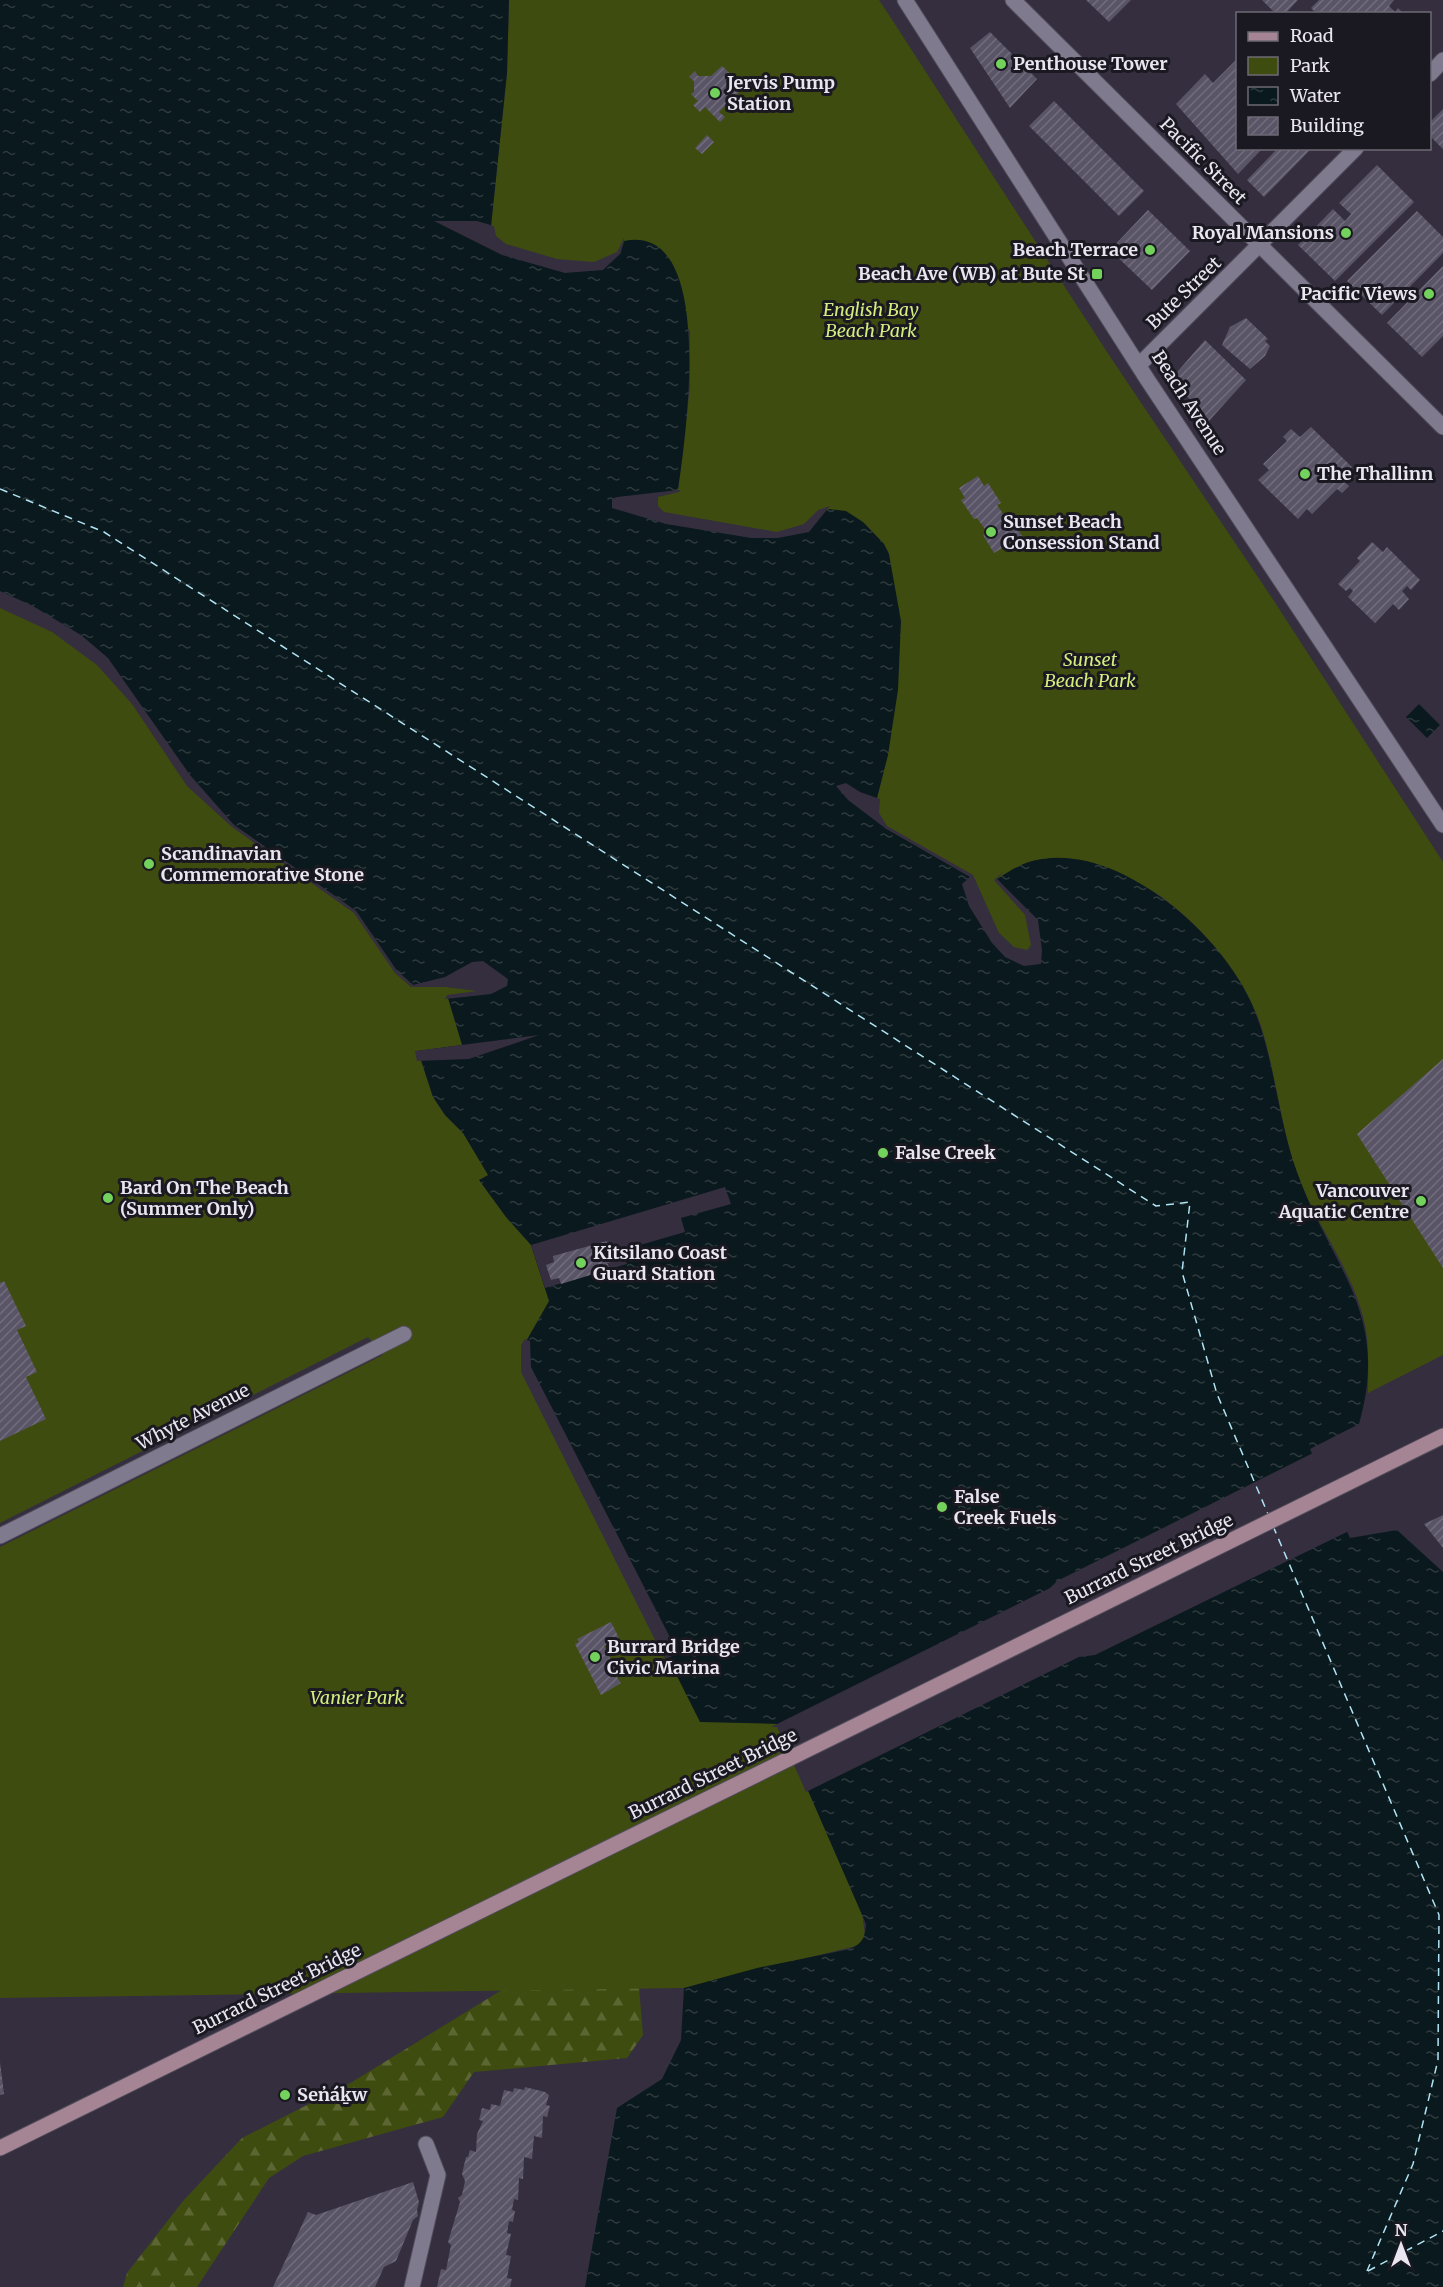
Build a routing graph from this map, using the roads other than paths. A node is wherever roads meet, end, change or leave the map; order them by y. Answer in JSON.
{"nodes":[{"id":1,"x":905,"y":0,"type":"edge"},
{"id":2,"x":1013,"y":0,"type":"edge"},
{"id":3,"x":1443,"y":60,"type":"edge"},
{"id":4,"x":1431,"y":73,"type":"edge"},
{"id":5,"x":1354,"y":150,"type":"edge"},
{"id":6,"x":1261,"y":246,"type":"junction"},
{"id":7,"x":1140,"y":364,"type":"junction"},
{"id":8,"x":1443,"y":427,"type":"edge"},
{"id":9,"x":1443,"y":825,"type":"edge"},
{"id":10,"x":404,"y":1334,"type":"dead end"},
{"id":11,"x":1443,"y":1436,"type":"edge"},
{"id":12,"x":0,"y":1536,"type":"edge"},
{"id":13,"x":426,"y":2144,"type":"dead end"},
{"id":14,"x":0,"y":2148,"type":"edge"},
{"id":15,"x":412,"y":2287,"type":"edge"}],
"edges":[{"from":1,"to":7,"type":"street","name":"Beach Avenue"},
{"from":2,"to":6,"type":"street","name":"Pacific Street"},
{"from":3,"to":4,"type":"street"},
{"from":5,"to":6,"type":"street","name":"Bute Street"},
{"from":6,"to":7,"type":"street","name":"Bute Street"},
{"from":6,"to":8,"type":"street","name":"Pacific Street"},
{"from":7,"to":9,"type":"street","name":"Beach Avenue"},
{"from":10,"to":12,"type":"street","name":"Whyte Avenue"},
{"from":11,"to":14,"type":"main road","name":"Burrard Street Bridge"},
{"from":13,"to":15,"type":"street"}]}
